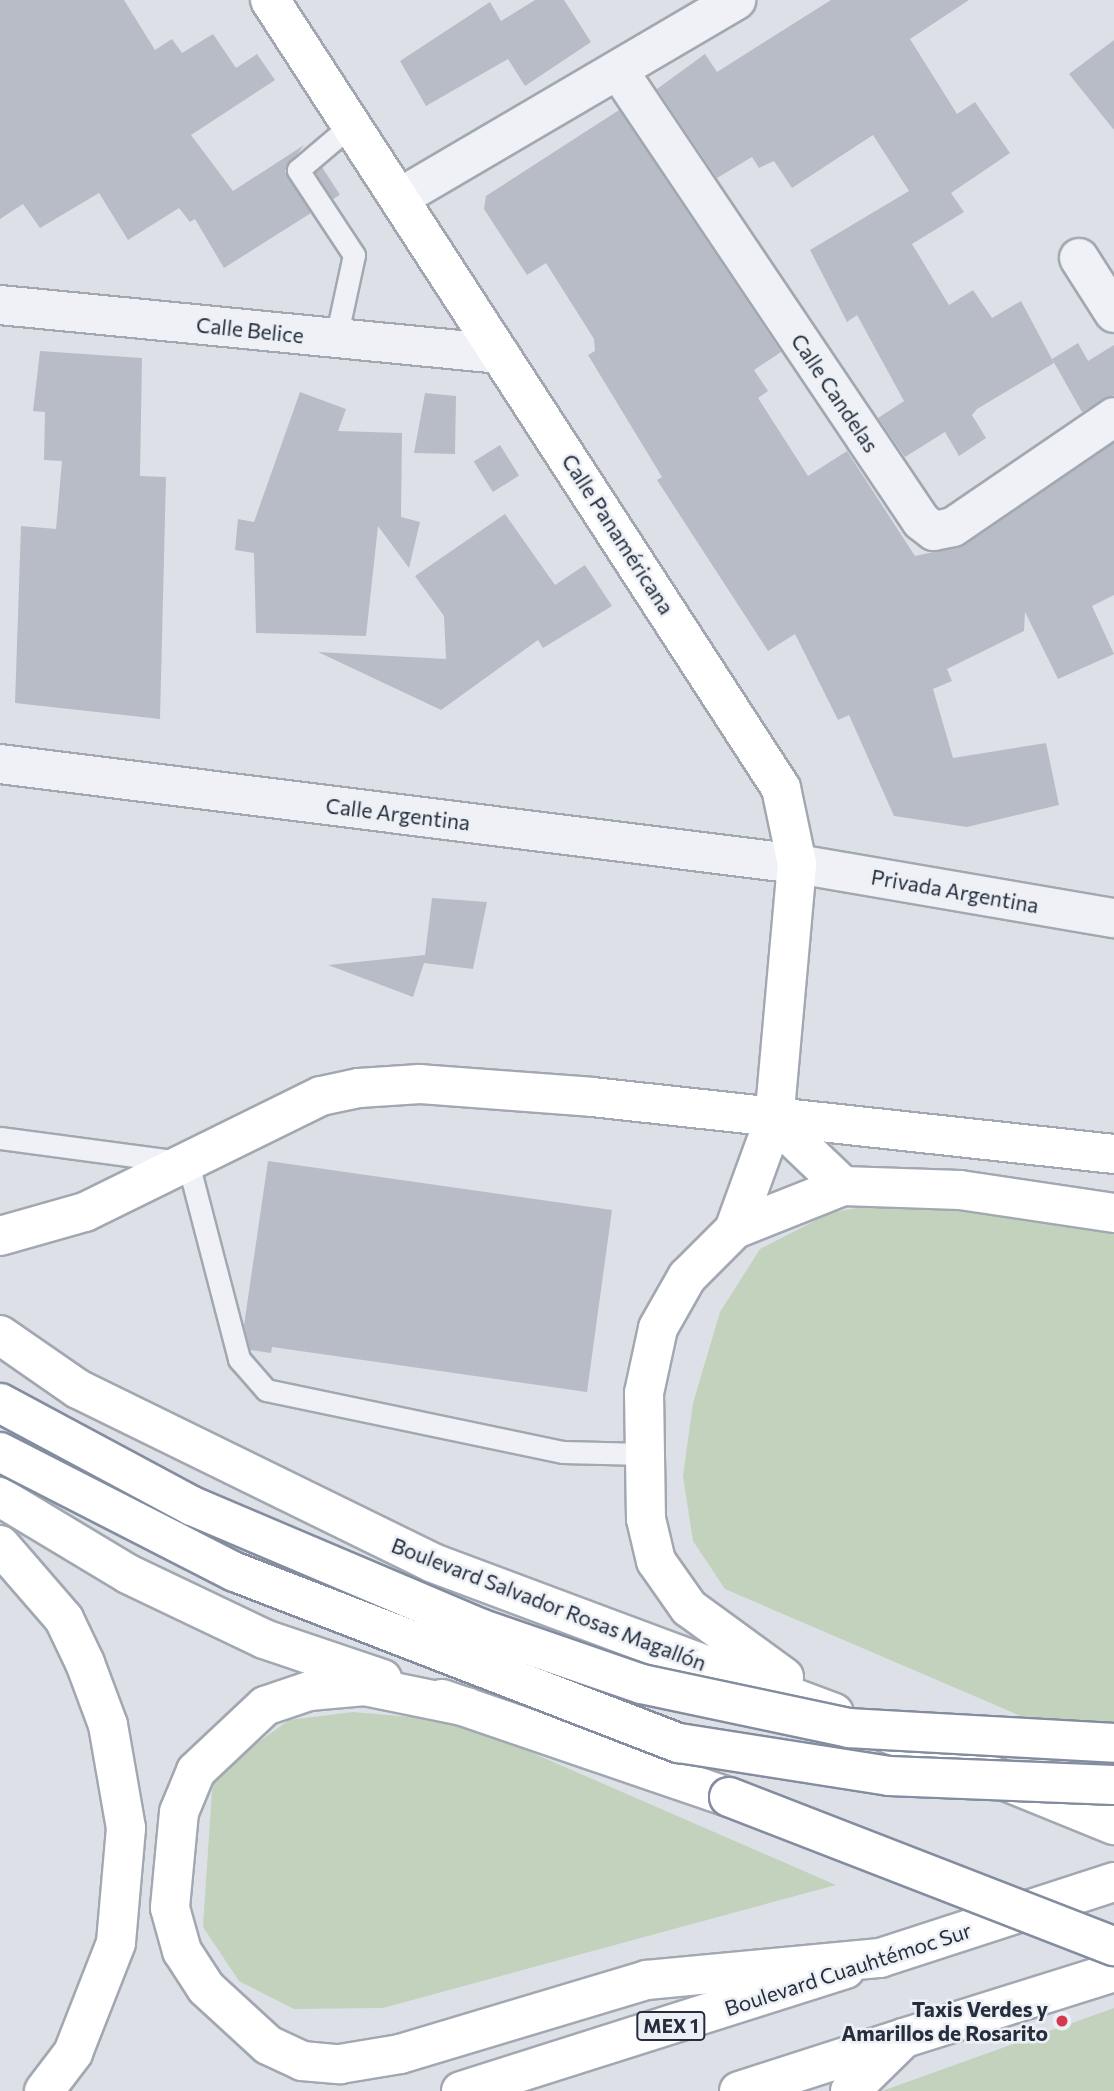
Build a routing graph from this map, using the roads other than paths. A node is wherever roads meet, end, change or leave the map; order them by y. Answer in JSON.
{"nodes":[{"id":1,"x":270,"y":0,"type":"edge"},
{"id":2,"x":736,"y":0,"type":"edge"},
{"id":3,"x":620,"y":73,"type":"junction"},
{"id":4,"x":351,"y":125,"type":"junction"},
{"id":5,"x":399,"y":198,"type":"junction"},
{"id":6,"x":1079,"y":258,"type":"dead end"},
{"id":7,"x":0,"y":305,"type":"edge"},
{"id":8,"x":1114,"y":313,"type":"edge"},
{"id":9,"x":337,"y":338,"type":"junction"},
{"id":10,"x":500,"y":354,"type":"junction"},
{"id":11,"x":1114,"y":417,"type":"edge"},
{"id":12,"x":0,"y":764,"type":"edge"},
{"id":13,"x":797,"y":864,"type":"junction"},
{"id":14,"x":1114,"y":918,"type":"edge"},
{"id":15,"x":774,"y":1121,"type":"junction"},
{"id":16,"x":0,"y":1138,"type":"edge"},
{"id":17,"x":1114,"y":1154,"type":"edge"},
{"id":18,"x":188,"y":1163,"type":"junction"},
{"id":19,"x":844,"y":1186,"type":"junction"},
{"id":20,"x":1114,"y":1213,"type":"edge"},
{"id":21,"x":734,"y":1230,"type":"junction"},
{"id":22,"x":0,"y":1236,"type":"edge"},
{"id":23,"x":0,"y":1335,"type":"edge"},
{"id":24,"x":0,"y":1403,"type":"edge"},
{"id":25,"x":0,"y":1452,"type":"edge"},
{"id":26,"x":644,"y":1454,"type":"junction"},
{"id":27,"x":0,"y":1497,"type":"edge"},
{"id":28,"x":0,"y":1545,"type":"edge"},
{"id":29,"x":467,"y":1707,"type":"junction"},
{"id":30,"x":901,"y":1738,"type":"junction"},
{"id":31,"x":1114,"y":1743,"type":"edge"},
{"id":32,"x":1114,"y":1785,"type":"edge"},
{"id":33,"x":1114,"y":1825,"type":"edge"},
{"id":34,"x":1114,"y":1882,"type":"edge"},
{"id":35,"x":1114,"y":1946,"type":"edge"},
{"id":36,"x":880,"y":1958,"type":"junction"},
{"id":37,"x":1114,"y":1972,"type":"edge"},
{"id":38,"x":904,"y":2038,"type":"junction"},
{"id":39,"x":44,"y":2091,"type":"edge"},
{"id":40,"x":461,"y":2091,"type":"edge"},
{"id":41,"x":739,"y":2091,"type":"edge"},
{"id":42,"x":850,"y":2091,"type":"edge"}],
"edges":[{"from":1,"to":4,"type":"main road","name":"Calle Panaméricana"},
{"from":2,"to":3,"type":"street"},
{"from":3,"to":5,"type":"street"},
{"from":3,"to":11,"type":"street","name":"Calle Candelas"},
{"from":4,"to":5,"type":"main road","name":"Calle Panaméricana"},
{"from":4,"to":9,"type":"lane"},
{"from":5,"to":10,"type":"main road","name":"Calle Panaméricana"},
{"from":6,"to":8,"type":"street"},
{"from":7,"to":9,"type":"street","name":"Calle Belice"},
{"from":9,"to":10,"type":"street","name":"Calle Belice"},
{"from":10,"to":13,"type":"main road","name":"Calle Panaméricana"},
{"from":12,"to":13,"type":"street","name":"Calle Argentina"},
{"from":13,"to":14,"type":"street","name":"Privada Argentina"},
{"from":13,"to":15,"type":"main road","name":"Calle Panaméricana"},
{"from":15,"to":17,"type":"main road"},
{"from":15,"to":18,"type":"main road"},
{"from":15,"to":19,"type":"main road"},
{"from":15,"to":21,"type":"main road","name":"Calle Panaméricana"},
{"from":16,"to":18,"type":"lane"},
{"from":18,"to":22,"type":"main road"},
{"from":18,"to":26,"type":"lane"},
{"from":19,"to":20,"type":"main road"},
{"from":19,"to":21,"type":"main road"},
{"from":21,"to":26,"type":"main road"},
{"from":23,"to":30,"type":"main road","name":"Boulevard Salvador Rosas Magallón"},
{"from":24,"to":31,"type":"main road","bridge":true},
{"from":25,"to":32,"type":"main road","bridge":true},
{"from":26,"to":30,"type":"main road"},
{"from":27,"to":29,"type":"main road"},
{"from":28,"to":39,"type":"main road"},
{"from":29,"to":35,"type":"main road","bridge":true},
{"from":29,"to":36,"type":"main road"},
{"from":30,"to":33,"type":"main road","name":"Boulevard Salvador Rosas Magallón"},
{"from":34,"to":36,"type":"main road","name":"Boulevard Cuauhtémoc Sur","number":"MEX 1"},
{"from":36,"to":40,"type":"main road","name":"Boulevard Cuauhtémoc Sur","number":"MEX 1"},
{"from":37,"to":38,"type":"main road"},
{"from":38,"to":41,"type":"main road"},
{"from":38,"to":42,"type":"main road"}]}
